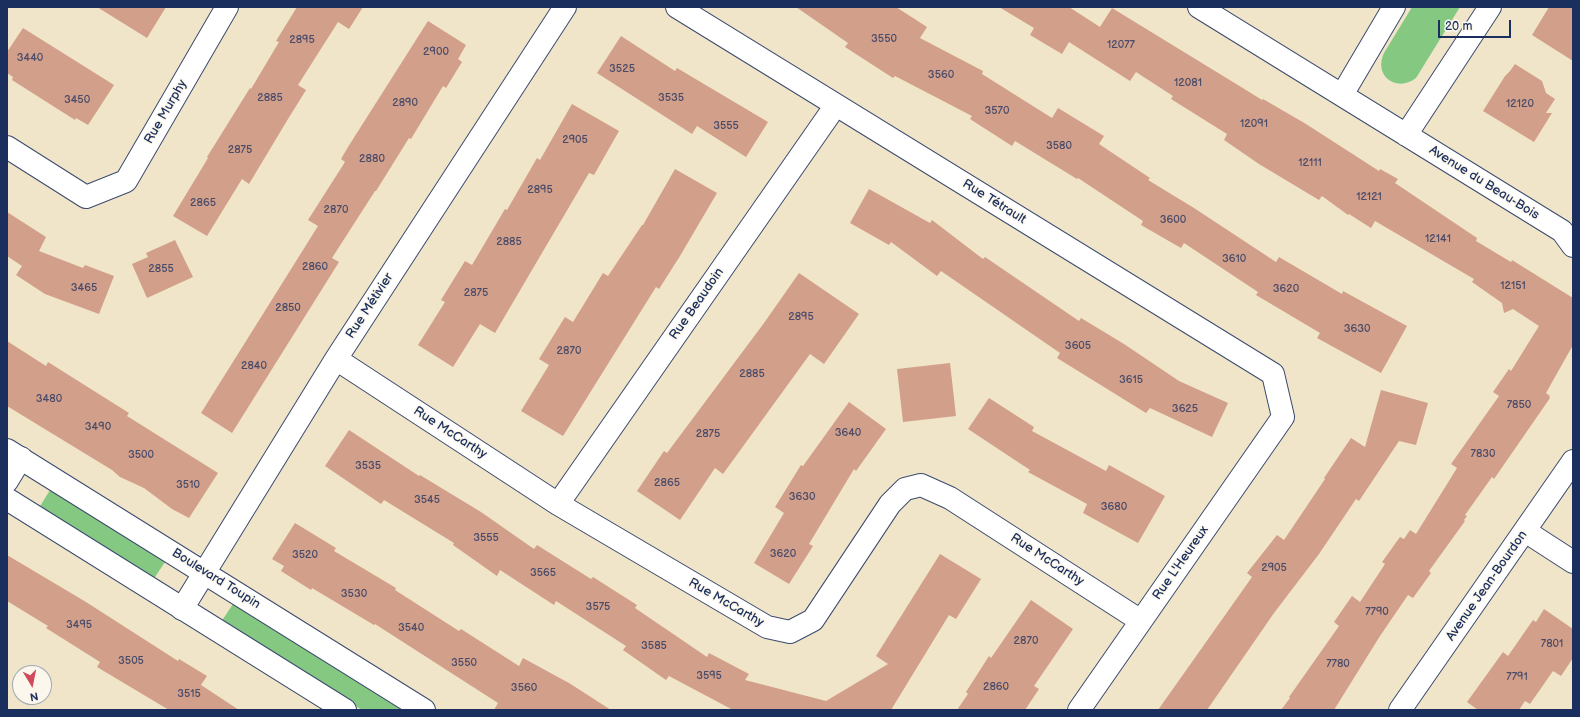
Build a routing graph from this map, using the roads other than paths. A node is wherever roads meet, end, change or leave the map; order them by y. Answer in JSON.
{"nodes":[{"id":1,"x":227,"y":7,"type":"edge"},
{"id":2,"x":564,"y":7,"type":"edge"},
{"id":3,"x":677,"y":7,"type":"edge"},
{"id":4,"x":1199,"y":7,"type":"edge"},
{"id":5,"x":1394,"y":7,"type":"edge"},
{"id":6,"x":1490,"y":7,"type":"edge"},
{"id":7,"x":1342,"y":95,"type":"junction"},
{"id":8,"x":836,"y":105,"type":"junction"},
{"id":9,"x":1406,"y":135,"type":"junction"},
{"id":10,"x":7,"y":147,"type":"edge"},
{"id":11,"x":1569,"y":235,"type":"edge"},
{"id":12,"x":336,"y":359,"type":"junction"},
{"id":13,"x":1284,"y":417,"type":"joint"},
{"id":14,"x":14,"y":454,"type":"edge"},
{"id":15,"x":1573,"y":461,"type":"edge"},
{"id":16,"x":7,"y":481,"type":"edge"},
{"id":17,"x":7,"y":498,"type":"edge"},
{"id":18,"x":558,"y":504,"type":"junction"},
{"id":19,"x":1525,"y":531,"type":"junction"},
{"id":20,"x":1573,"y":562,"type":"edge"},
{"id":21,"x":205,"y":572,"type":"junction"},
{"id":22,"x":182,"y":609,"type":"junction"},
{"id":23,"x":1141,"y":621,"type":"junction"},
{"id":24,"x":345,"y":710,"type":"edge"},
{"id":25,"x":424,"y":710,"type":"edge"},
{"id":26,"x":1079,"y":710,"type":"edge"},
{"id":27,"x":1400,"y":710,"type":"edge"}],
"edges":[{"from":1,"to":10,"type":"street","name":"Rue Murphy"},
{"from":2,"to":12,"type":"street","name":"Rue Métivier"},
{"from":3,"to":8,"type":"street","name":"Rue Tétrault"},
{"from":4,"to":7,"type":"street","name":"Avenue du Beau-Bois"},
{"from":5,"to":7,"type":"street"},
{"from":6,"to":9,"type":"street"},
{"from":7,"to":9,"type":"street","name":"Avenue du Beau-Bois"},
{"from":8,"to":13,"type":"street","name":"Rue Tétrault"},
{"from":8,"to":18,"type":"street","name":"Rue Beaudoin"},
{"from":9,"to":11,"type":"street","name":"Avenue du Beau-Bois"},
{"from":12,"to":18,"type":"street","name":"Rue McCarthy"},
{"from":12,"to":21,"type":"street","name":"Rue Métivier"},
{"from":13,"to":23,"type":"street","name":"Rue L'Heureux"},
{"from":14,"to":16,"type":"street"},
{"from":14,"to":21,"type":"street","name":"Boulevard Toupin"},
{"from":15,"to":19,"type":"street","name":"Avenue Jean-Bourdon"},
{"from":17,"to":22,"type":"street"},
{"from":18,"to":23,"type":"street","name":"Rue McCarthy"},
{"from":19,"to":20,"type":"street"},
{"from":19,"to":27,"type":"street","name":"Avenue Jean-Bourdon"},
{"from":21,"to":22,"type":"street","name":"Rue Métivier"},
{"from":21,"to":25,"type":"street","name":"Boulevard Toupin"},
{"from":22,"to":24,"type":"street"},
{"from":23,"to":26,"type":"street","name":"Rue L'Heureux"}]}
